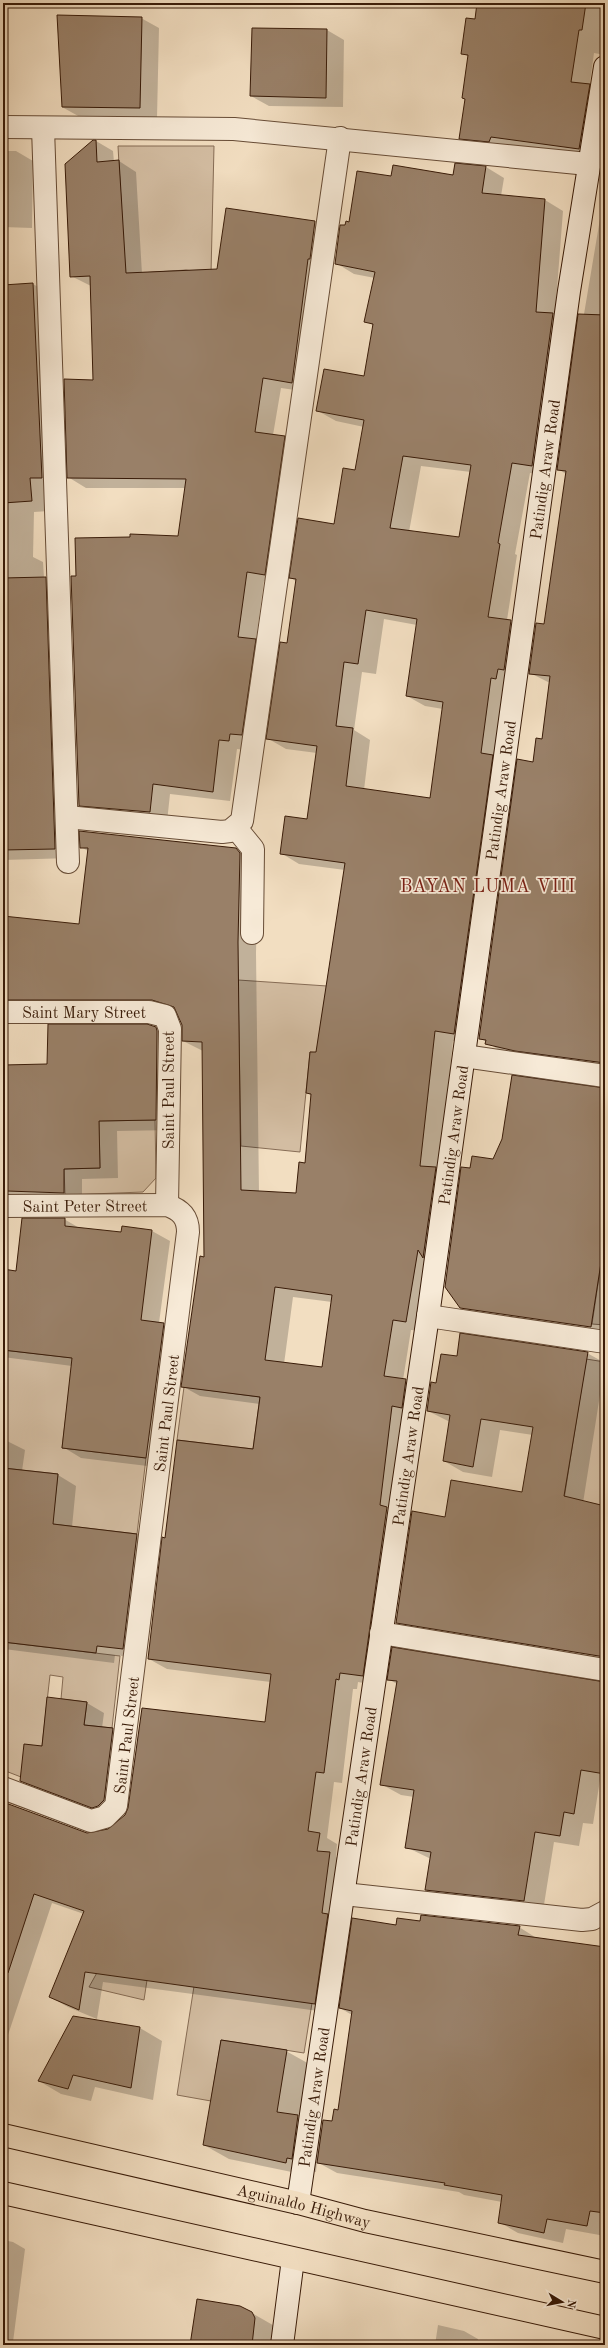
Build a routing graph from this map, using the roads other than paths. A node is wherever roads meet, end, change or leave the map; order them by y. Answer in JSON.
{"nodes":[{"id":1,"x":605,"y":67,"type":"edge"},
{"id":2,"x":4,"y":127,"type":"edge"},
{"id":3,"x":43,"y":128,"type":"junction"},
{"id":4,"x":340,"y":138,"type":"junction"},
{"id":5,"x":588,"y":164,"type":"junction"},
{"id":6,"x":66,"y":817,"type":"junction"},
{"id":7,"x":236,"y":828,"type":"junction"},
{"id":8,"x":68,"y":862,"type":"dead end"},
{"id":9,"x":252,"y":933,"type":"dead end"},
{"id":10,"x":3,"y":1012,"type":"edge"},
{"id":11,"x":165,"y":1016,"type":"joint"},
{"id":12,"x":464,"y":1056,"type":"junction"},
{"id":13,"x":605,"y":1076,"type":"edge"},
{"id":14,"x":167,"y":1205,"type":"junction"},
{"id":15,"x":3,"y":1206,"type":"edge"},
{"id":16,"x":428,"y":1316,"type":"junction"},
{"id":17,"x":605,"y":1342,"type":"edge"},
{"id":18,"x":381,"y":1633,"type":"junction"},
{"id":19,"x":605,"y":1670,"type":"edge"},
{"id":20,"x":3,"y":1788,"type":"edge"},
{"id":21,"x":344,"y":1894,"type":"junction"},
{"id":22,"x":605,"y":1912,"type":"edge"},
{"id":23,"x":3,"y":2134,"type":"edge"},
{"id":24,"x":3,"y":2193,"type":"edge"},
{"id":25,"x":298,"y":2203,"type":"junction"},
{"id":26,"x":293,"y":2259,"type":"junction"},
{"id":27,"x":605,"y":2272,"type":"edge"},
{"id":28,"x":605,"y":2328,"type":"edge"},
{"id":29,"x":282,"y":2345,"type":"edge"}],
"edges":[{"from":1,"to":5,"type":"street","name":"Patindig Araw Road"},
{"from":2,"to":3,"type":"street"},
{"from":3,"to":4,"type":"street"},
{"from":3,"to":6,"type":"street"},
{"from":4,"to":5,"type":"street"},
{"from":4,"to":7,"type":"street"},
{"from":5,"to":12,"type":"street","name":"Patindig Araw Road"},
{"from":6,"to":7,"type":"street"},
{"from":6,"to":8,"type":"street"},
{"from":7,"to":9,"type":"street"},
{"from":10,"to":11,"type":"street","name":"Saint Mary Street"},
{"from":11,"to":14,"type":"street","name":"Saint Paul Street"},
{"from":12,"to":13,"type":"street"},
{"from":12,"to":16,"type":"street","name":"Patindig Araw Road"},
{"from":14,"to":15,"type":"street","name":"Saint Peter Street"},
{"from":14,"to":20,"type":"street","name":"Saint Paul Street"},
{"from":16,"to":17,"type":"street"},
{"from":16,"to":18,"type":"street","name":"Patindig Araw Road"},
{"from":18,"to":19,"type":"street"},
{"from":18,"to":21,"type":"street","name":"Patindig Araw Road"},
{"from":21,"to":22,"type":"street"},
{"from":21,"to":25,"type":"street","name":"Patindig Araw Road"},
{"from":23,"to":25,"type":"highway","name":"Aguinaldo Highway"},
{"from":24,"to":26,"type":"highway"},
{"from":25,"to":27,"type":"highway","name":"Aguinaldo Highway"},
{"from":26,"to":28,"type":"highway"},
{"from":26,"to":29,"type":"street"}]}
